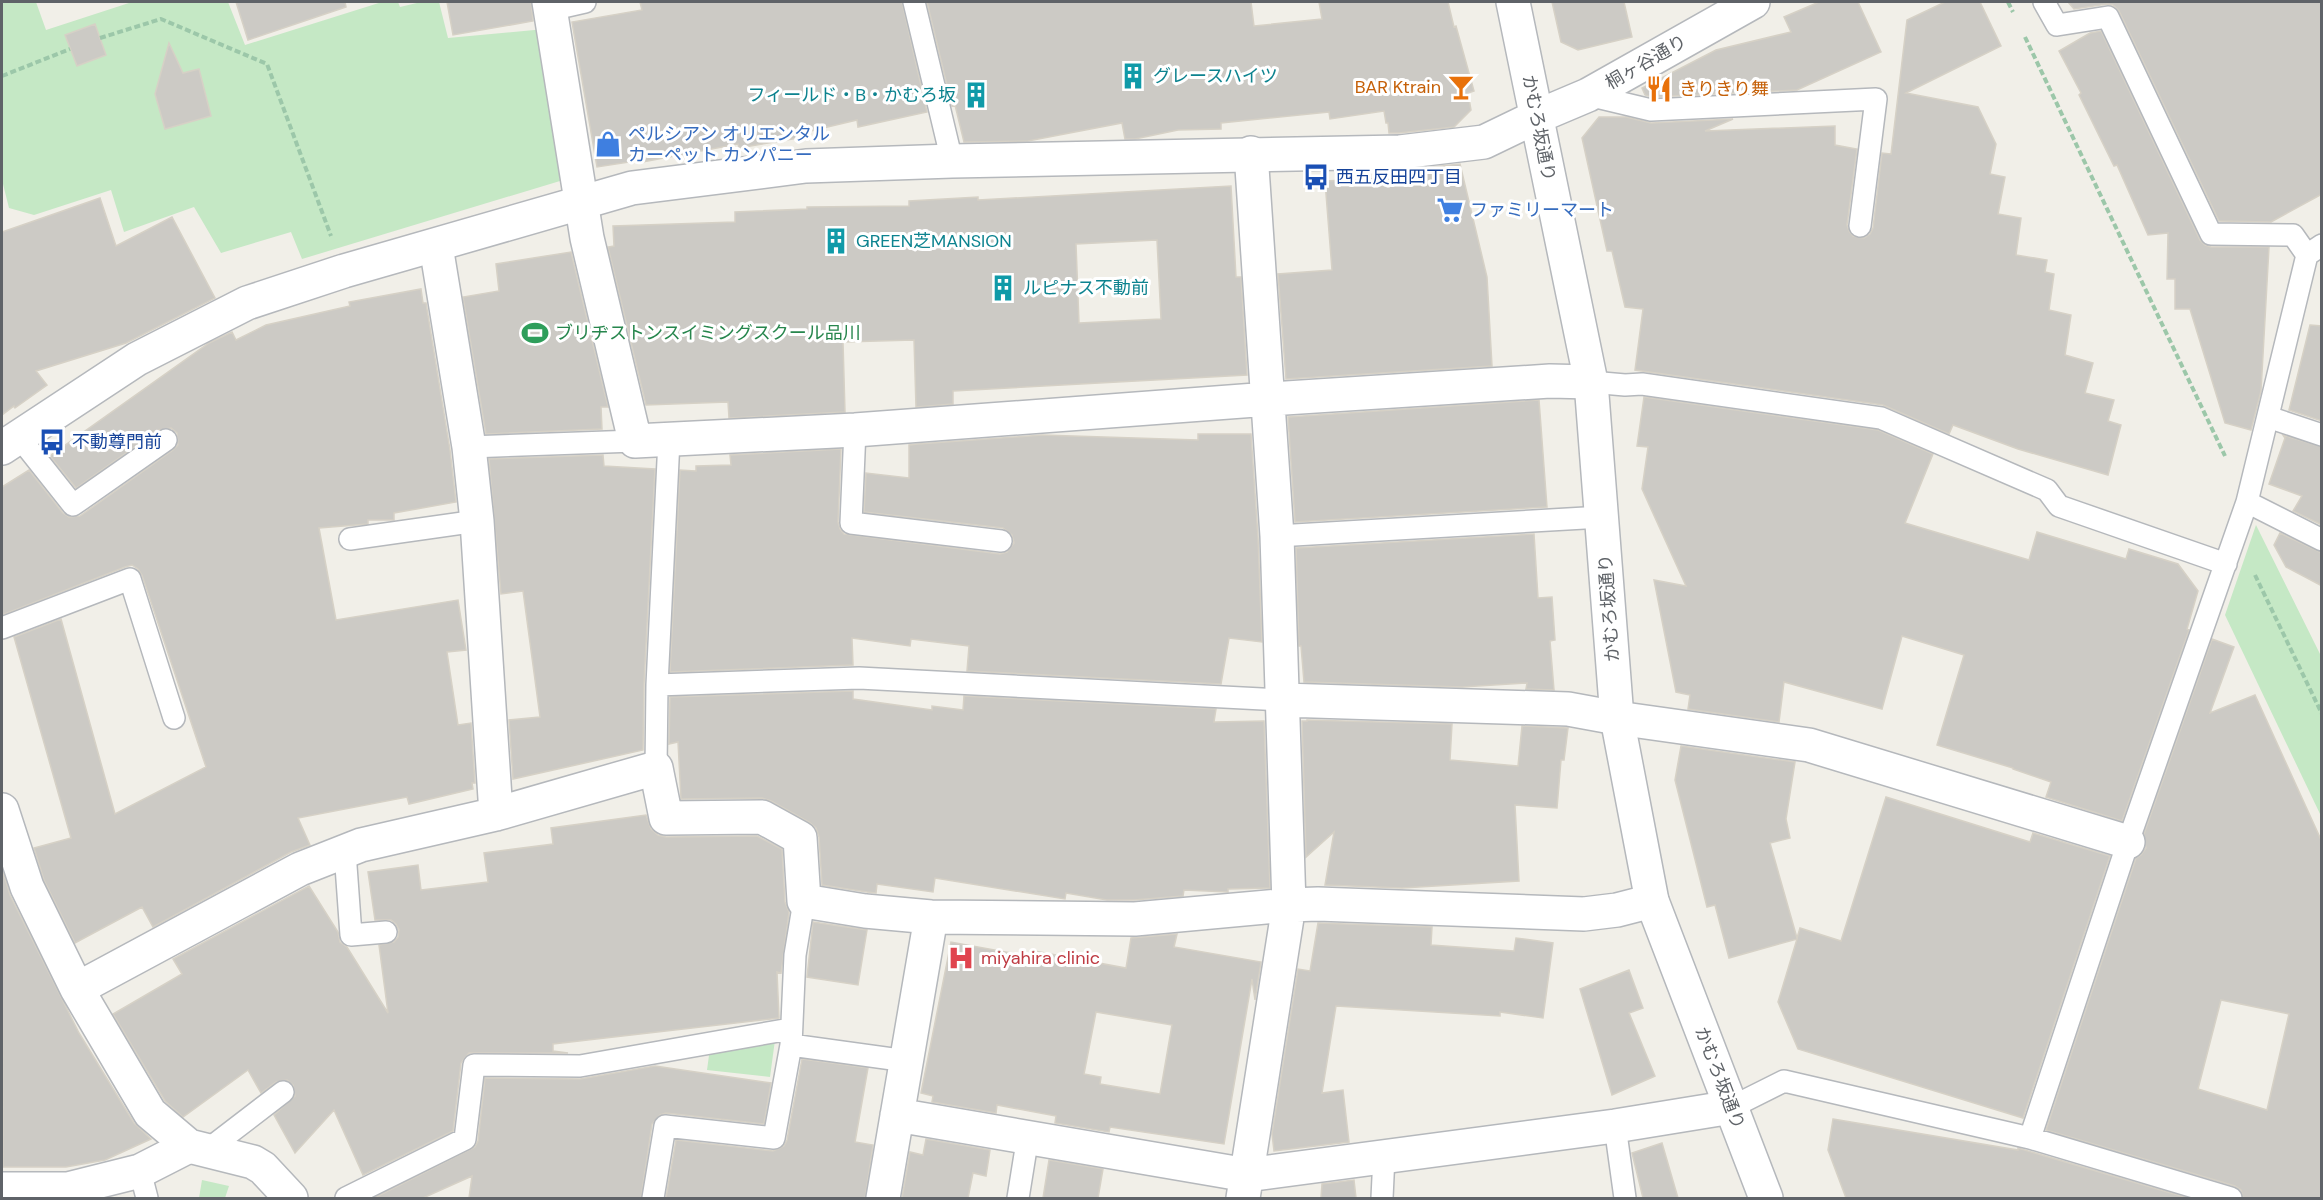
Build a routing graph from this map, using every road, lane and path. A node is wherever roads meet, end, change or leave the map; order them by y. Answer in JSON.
{"nodes":[{"id":1,"x":585,"y":2,"type":"edge"},
{"id":2,"x":914,"y":2,"type":"edge"},
{"id":3,"x":1513,"y":2,"type":"edge"},
{"id":4,"x":1753,"y":2,"type":"edge"},
{"id":5,"x":2008,"y":2,"type":"edge"},
{"id":6,"x":2044,"y":2,"type":"edge"},
{"id":7,"x":550,"y":6,"type":"edge"},
{"id":8,"x":2018,"y":23,"type":"dead end"},
{"id":9,"x":2023,"y":33,"type":"dead end"},
{"id":10,"x":100,"y":38,"type":"dead end"},
{"id":11,"x":70,"y":49,"type":"dead end"},
{"id":12,"x":2,"y":75,"type":"edge"},
{"id":13,"x":1588,"y":95,"type":"junction"},
{"id":14,"x":1536,"y":117,"type":"junction"},
{"id":15,"x":1251,"y":153,"type":"junction"},
{"id":16,"x":952,"y":161,"type":"junction"},
{"id":17,"x":582,"y":204,"type":"junction"},
{"id":18,"x":1860,"y":226,"type":"dead end"},
{"id":19,"x":436,"y":246,"type":"junction"},
{"id":20,"x":2314,"y":250,"type":"edge"},
{"id":21,"x":344,"y":272,"type":"junction"},
{"id":22,"x":1590,"y":382,"type":"junction"},
{"id":23,"x":1269,"y":399,"type":"junction"},
{"id":24,"x":2268,"y":417,"type":"junction"},
{"id":25,"x":855,"y":430,"type":"junction"},
{"id":26,"x":2322,"y":435,"type":"edge"},
{"id":27,"x":166,"y":440,"type":"dead end"},
{"id":28,"x":669,"y":440,"type":"junction"},
{"id":29,"x":635,"y":441,"type":"junction"},
{"id":30,"x":10,"y":443,"type":"edge"},
{"id":31,"x":469,"y":447,"type":"junction"},
{"id":32,"x":2247,"y":502,"type":"junction"},
{"id":33,"x":1602,"y":517,"type":"junction"},
{"id":34,"x":477,"y":521,"type":"junction"},
{"id":35,"x":1277,"y":536,"type":"junction"},
{"id":36,"x":2236,"y":537,"type":"junction"},
{"id":37,"x":350,"y":539,"type":"dead end"},
{"id":38,"x":2322,"y":540,"type":"edge"},
{"id":39,"x":1001,"y":541,"type":"dead end"},
{"id":40,"x":2226,"y":564,"type":"junction"},
{"id":41,"x":2,"y":628,"type":"edge"},
{"id":42,"x":657,"y":685,"type":"junction"},
{"id":43,"x":1283,"y":700,"type":"junction"},
{"id":44,"x":2322,"y":714,"type":"edge"},
{"id":45,"x":174,"y":718,"type":"dead end"},
{"id":46,"x":1617,"y":718,"type":"junction"},
{"id":47,"x":656,"y":768,"type":"junction"},
{"id":48,"x":496,"y":814,"type":"junction"},
{"id":49,"x":2,"y":815,"type":"edge"},
{"id":50,"x":2128,"y":842,"type":"junction"},
{"id":51,"x":345,"y":852,"type":"junction"},
{"id":52,"x":804,"y":901,"type":"junction"},
{"id":53,"x":1652,"y":901,"type":"junction"},
{"id":54,"x":1289,"y":905,"type":"junction"},
{"id":55,"x":932,"y":916,"type":"junction"},
{"id":56,"x":386,"y":932,"type":"dead end"},
{"id":57,"x":77,"y":989,"type":"junction"},
{"id":58,"x":791,"y":1037,"type":"junction"},
{"id":59,"x":907,"y":1061,"type":"junction"},
{"id":60,"x":283,"y":1092,"type":"dead end"},
{"id":61,"x":1732,"y":1107,"type":"junction"},
{"id":62,"x":897,"y":1115,"type":"junction"},
{"id":63,"x":1615,"y":1126,"type":"junction"},
{"id":64,"x":1028,"y":1136,"type":"junction"},
{"id":65,"x":2030,"y":1138,"type":"junction"},
{"id":66,"x":197,"y":1149,"type":"junction"},
{"id":67,"x":1384,"y":1155,"type":"junction"},
{"id":68,"x":144,"y":1185,"type":"edge"},
{"id":69,"x":1245,"y":1187,"type":"edge"},
{"id":70,"x":2,"y":1189,"type":"edge"},
{"id":71,"x":291,"y":1198,"type":"edge"},
{"id":72,"x":346,"y":1198,"type":"edge"},
{"id":73,"x":653,"y":1198,"type":"edge"},
{"id":74,"x":883,"y":1198,"type":"edge"},
{"id":75,"x":1018,"y":1198,"type":"edge"},
{"id":76,"x":1382,"y":1198,"type":"edge"},
{"id":77,"x":1625,"y":1198,"type":"edge"},
{"id":78,"x":1766,"y":1198,"type":"edge"},
{"id":79,"x":2231,"y":1198,"type":"edge"}],
"edges":[{"from":1,"to":7,"type":"lane"},
{"from":2,"to":16,"type":"lane"},
{"from":3,"to":14,"type":"street","name":"かむろ坂通り"},
{"from":4,"to":13,"type":"street","name":"桐ヶ谷通り"},
{"from":5,"to":8,"type":"path"},
{"from":6,"to":20,"type":"lane"},
{"from":7,"to":17,"type":"street"},
{"from":9,"to":32,"type":"path"},
{"from":10,"to":21,"type":"path"},
{"from":11,"to":12,"type":"path"},
{"from":13,"to":14,"type":"street","name":"桐ヶ谷通り"},
{"from":13,"to":18,"type":"lane"},
{"from":14,"to":15,"type":"street","name":"桐ヶ谷通り"},
{"from":14,"to":22,"type":"street","name":"かむろ坂通り"},
{"from":15,"to":16,"type":"street","name":"桐ヶ谷通り"},
{"from":15,"to":23,"type":"street"},
{"from":16,"to":17,"type":"street","name":"桐ヶ谷通り"},
{"from":17,"to":19,"type":"street","name":"桐ヶ谷通り"},
{"from":17,"to":29,"type":"street"},
{"from":19,"to":21,"type":"street","name":"桐ヶ谷通り"},
{"from":19,"to":31,"type":"street"},
{"from":20,"to":24,"type":"lane"},
{"from":21,"to":30,"type":"street","name":"桐ヶ谷通り"},
{"from":22,"to":23,"type":"street"},
{"from":22,"to":33,"type":"street","name":"かむろ坂通り"},
{"from":22,"to":40,"type":"lane"},
{"from":23,"to":25,"type":"street"},
{"from":23,"to":35,"type":"street"},
{"from":24,"to":26,"type":"lane"},
{"from":24,"to":32,"type":"lane"},
{"from":25,"to":28,"type":"street"},
{"from":25,"to":39,"type":"lane"},
{"from":27,"to":30,"type":"lane"},
{"from":28,"to":29,"type":"street"},
{"from":28,"to":42,"type":"lane"},
{"from":29,"to":31,"type":"lane"},
{"from":31,"to":34,"type":"street"},
{"from":32,"to":36,"type":"lane"},
{"from":32,"to":38,"type":"lane"},
{"from":33,"to":35,"type":"lane"},
{"from":33,"to":46,"type":"street","name":"かむろ坂通り"},
{"from":34,"to":37,"type":"lane"},
{"from":34,"to":48,"type":"street"},
{"from":35,"to":43,"type":"street"},
{"from":36,"to":40,"type":"lane"},
{"from":36,"to":44,"type":"path"},
{"from":40,"to":50,"type":"lane"},
{"from":41,"to":45,"type":"lane"},
{"from":42,"to":43,"type":"lane"},
{"from":42,"to":47,"type":"lane"},
{"from":43,"to":46,"type":"street"},
{"from":43,"to":54,"type":"street"},
{"from":46,"to":50,"type":"street"},
{"from":46,"to":53,"type":"street","name":"かむろ坂通り"},
{"from":47,"to":48,"type":"street"},
{"from":47,"to":52,"type":"street"},
{"from":48,"to":51,"type":"street"},
{"from":49,"to":57,"type":"street"},
{"from":50,"to":65,"type":"lane"},
{"from":51,"to":56,"type":"lane"},
{"from":51,"to":57,"type":"street"},
{"from":52,"to":55,"type":"street"},
{"from":52,"to":58,"type":"lane"},
{"from":53,"to":54,"type":"street"},
{"from":53,"to":61,"type":"street","name":"かむろ坂通り"},
{"from":54,"to":55,"type":"street"},
{"from":54,"to":69,"type":"street"},
{"from":55,"to":59,"type":"street"},
{"from":57,"to":66,"type":"street"},
{"from":58,"to":59,"type":"lane"},
{"from":58,"to":72,"type":"lane"},
{"from":58,"to":73,"type":"lane"},
{"from":59,"to":62,"type":"street"},
{"from":60,"to":66,"type":"lane"},
{"from":61,"to":63,"type":"street"},
{"from":61,"to":65,"type":"lane"},
{"from":61,"to":78,"type":"street","name":"かむろ坂通り"},
{"from":62,"to":64,"type":"street"},
{"from":62,"to":74,"type":"street"},
{"from":63,"to":67,"type":"street"},
{"from":63,"to":77,"type":"lane"},
{"from":64,"to":69,"type":"street"},
{"from":64,"to":75,"type":"lane"},
{"from":65,"to":79,"type":"lane"},
{"from":66,"to":68,"type":"street"},
{"from":66,"to":71,"type":"street"},
{"from":67,"to":69,"type":"street"},
{"from":67,"to":76,"type":"lane"},
{"from":68,"to":70,"type":"street"}]}
